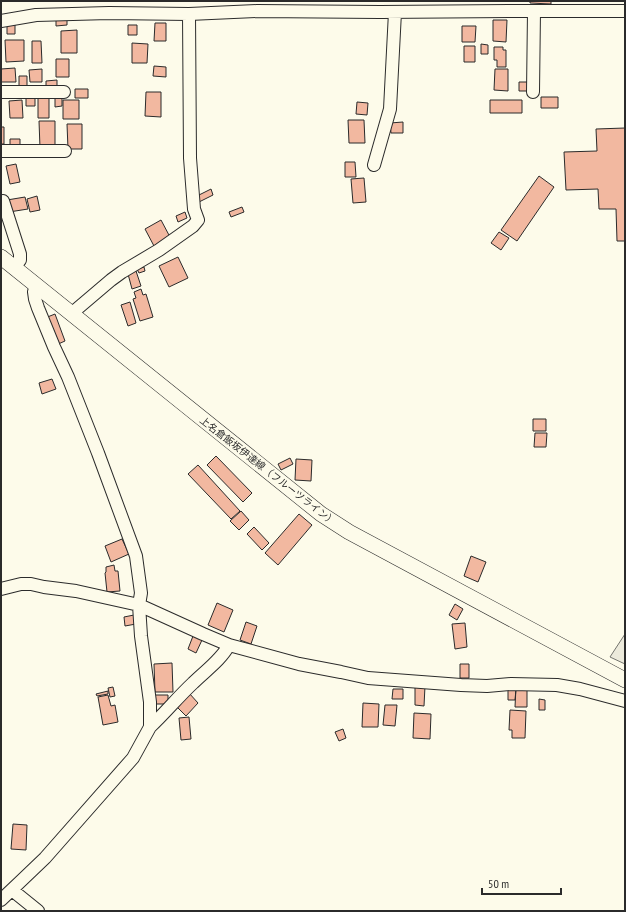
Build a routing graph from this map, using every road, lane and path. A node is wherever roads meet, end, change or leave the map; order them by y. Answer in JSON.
{"nodes":[{"id":1,"x":257,"y":6,"type":"edge"},
{"id":2,"x":380,"y":6,"type":"edge"},
{"id":3,"x":526,"y":8,"type":"edge"},
{"id":4,"x":625,"y":11,"type":"edge"},
{"id":5,"x":395,"y":12,"type":"junction"},
{"id":6,"x":189,"y":14,"type":"junction"},
{"id":7,"x":1,"y":21,"type":"edge"},
{"id":8,"x":1,"y":92,"type":"edge"},
{"id":9,"x":64,"y":92,"type":"dead end"},
{"id":10,"x":533,"y":92,"type":"dead end"},
{"id":11,"x":1,"y":151,"type":"edge"},
{"id":12,"x":65,"y":151,"type":"dead end"},
{"id":13,"x":374,"y":165,"type":"dead end"},
{"id":14,"x":2,"y":199,"type":"edge"},
{"id":15,"x":1,"y":257,"type":"edge"},
{"id":16,"x":14,"y":268,"type":"junction"},
{"id":17,"x":36,"y":285,"type":"junction"},
{"id":18,"x":71,"y":314,"type":"junction"},
{"id":19,"x":1,"y":590,"type":"edge"},
{"id":20,"x":139,"y":605,"type":"junction"},
{"id":21,"x":229,"y":645,"type":"junction"},
{"id":22,"x":625,"y":680,"type":"edge"},
{"id":23,"x":625,"y":701,"type":"edge"},
{"id":24,"x":150,"y":727,"type":"junction"},
{"id":25,"x":12,"y":890,"type":"junction"},
{"id":26,"x":1,"y":900,"type":"edge"},
{"id":27,"x":38,"y":911,"type":"edge"}],
"edges":[{"from":1,"to":2,"type":"street"},
{"from":1,"to":6,"type":"street"},
{"from":2,"to":5,"type":"street"},
{"from":3,"to":4,"type":"street"},
{"from":3,"to":5,"type":"street"},
{"from":3,"to":10,"type":"street"},
{"from":5,"to":13,"type":"street"},
{"from":6,"to":7,"type":"street"},
{"from":6,"to":18,"type":"street"},
{"from":8,"to":9,"type":"street"},
{"from":11,"to":12,"type":"street"},
{"from":14,"to":16,"type":"street"},
{"from":15,"to":16,"type":"main road","name":"上名倉飯坂伊達線（フルーツライン）"},
{"from":16,"to":17,"type":"main road","name":"上名倉飯坂伊達線（フルーツライン）"},
{"from":17,"to":18,"type":"main road","name":"上名倉飯坂伊達線（フルーツライン）"},
{"from":17,"to":20,"type":"street"},
{"from":18,"to":22,"type":"main road","name":"上名倉飯坂伊達線（フルーツライン）"},
{"from":19,"to":20,"type":"street"},
{"from":20,"to":21,"type":"street"},
{"from":20,"to":24,"type":"street"},
{"from":21,"to":23,"type":"street"},
{"from":21,"to":24,"type":"street"},
{"from":24,"to":25,"type":"street"},
{"from":25,"to":26,"type":"street"},
{"from":25,"to":27,"type":"street"}]}
